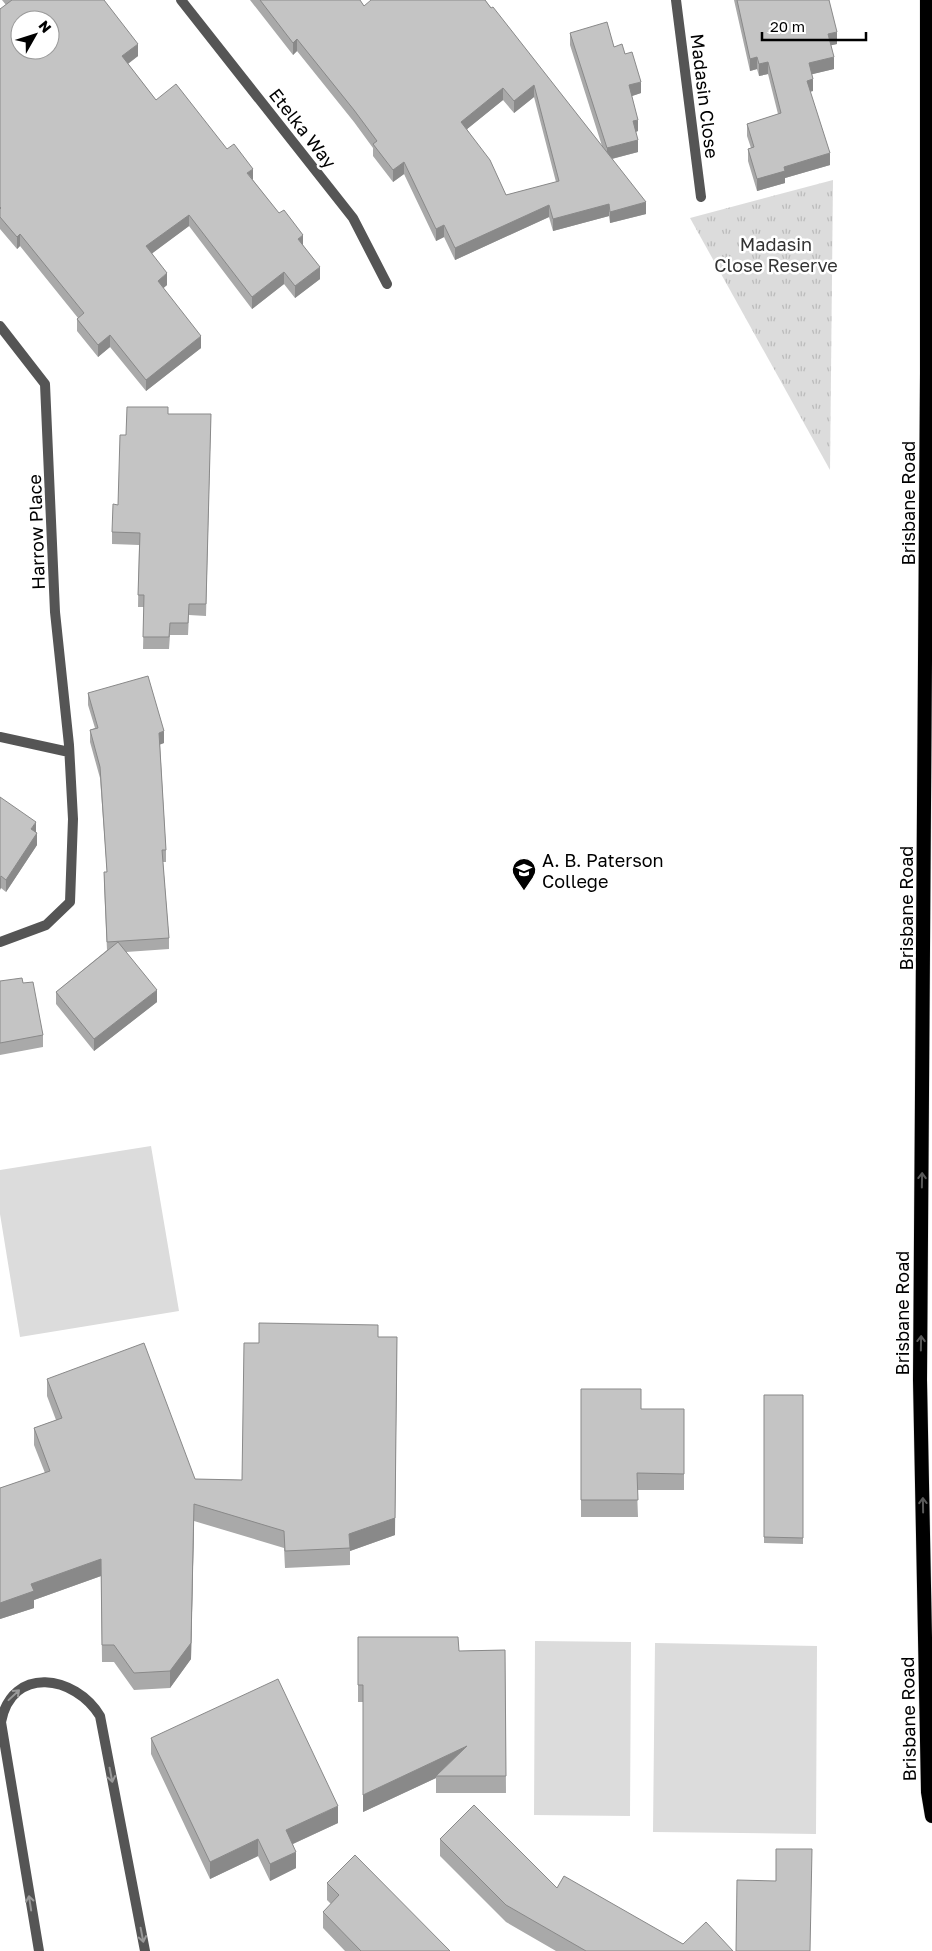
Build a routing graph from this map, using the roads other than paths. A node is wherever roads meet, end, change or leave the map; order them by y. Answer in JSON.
{"nodes":[{"id":1,"x":182,"y":0,"type":"edge"},
{"id":2,"x":676,"y":0,"type":"edge"},
{"id":3,"x":927,"y":0,"type":"edge"},
{"id":4,"x":701,"y":197,"type":"dead end"},
{"id":5,"x":387,"y":284,"type":"dead end"},
{"id":6,"x":0,"y":326,"type":"edge"},
{"id":7,"x":0,"y":737,"type":"edge"},
{"id":8,"x":68,"y":752,"type":"junction"},
{"id":9,"x":0,"y":942,"type":"edge"},
{"id":10,"x":932,"y":1816,"type":"edge"},
{"id":11,"x":39,"y":1951,"type":"edge"},
{"id":12,"x":145,"y":1951,"type":"edge"}],
"edges":[{"from":1,"to":5,"type":"street","name":"Etelka Way"},
{"from":2,"to":4,"type":"street","name":"Madasin Close"},
{"from":10,"to":3,"type":"highway","name":"Brisbane Road","one_way":true},
{"from":6,"to":8,"type":"street","name":"Harrow Place"},
{"from":7,"to":8,"type":"street"},
{"from":8,"to":9,"type":"street","name":"Harrow Place"},
{"from":11,"to":12,"type":"street","one_way":true}]}
